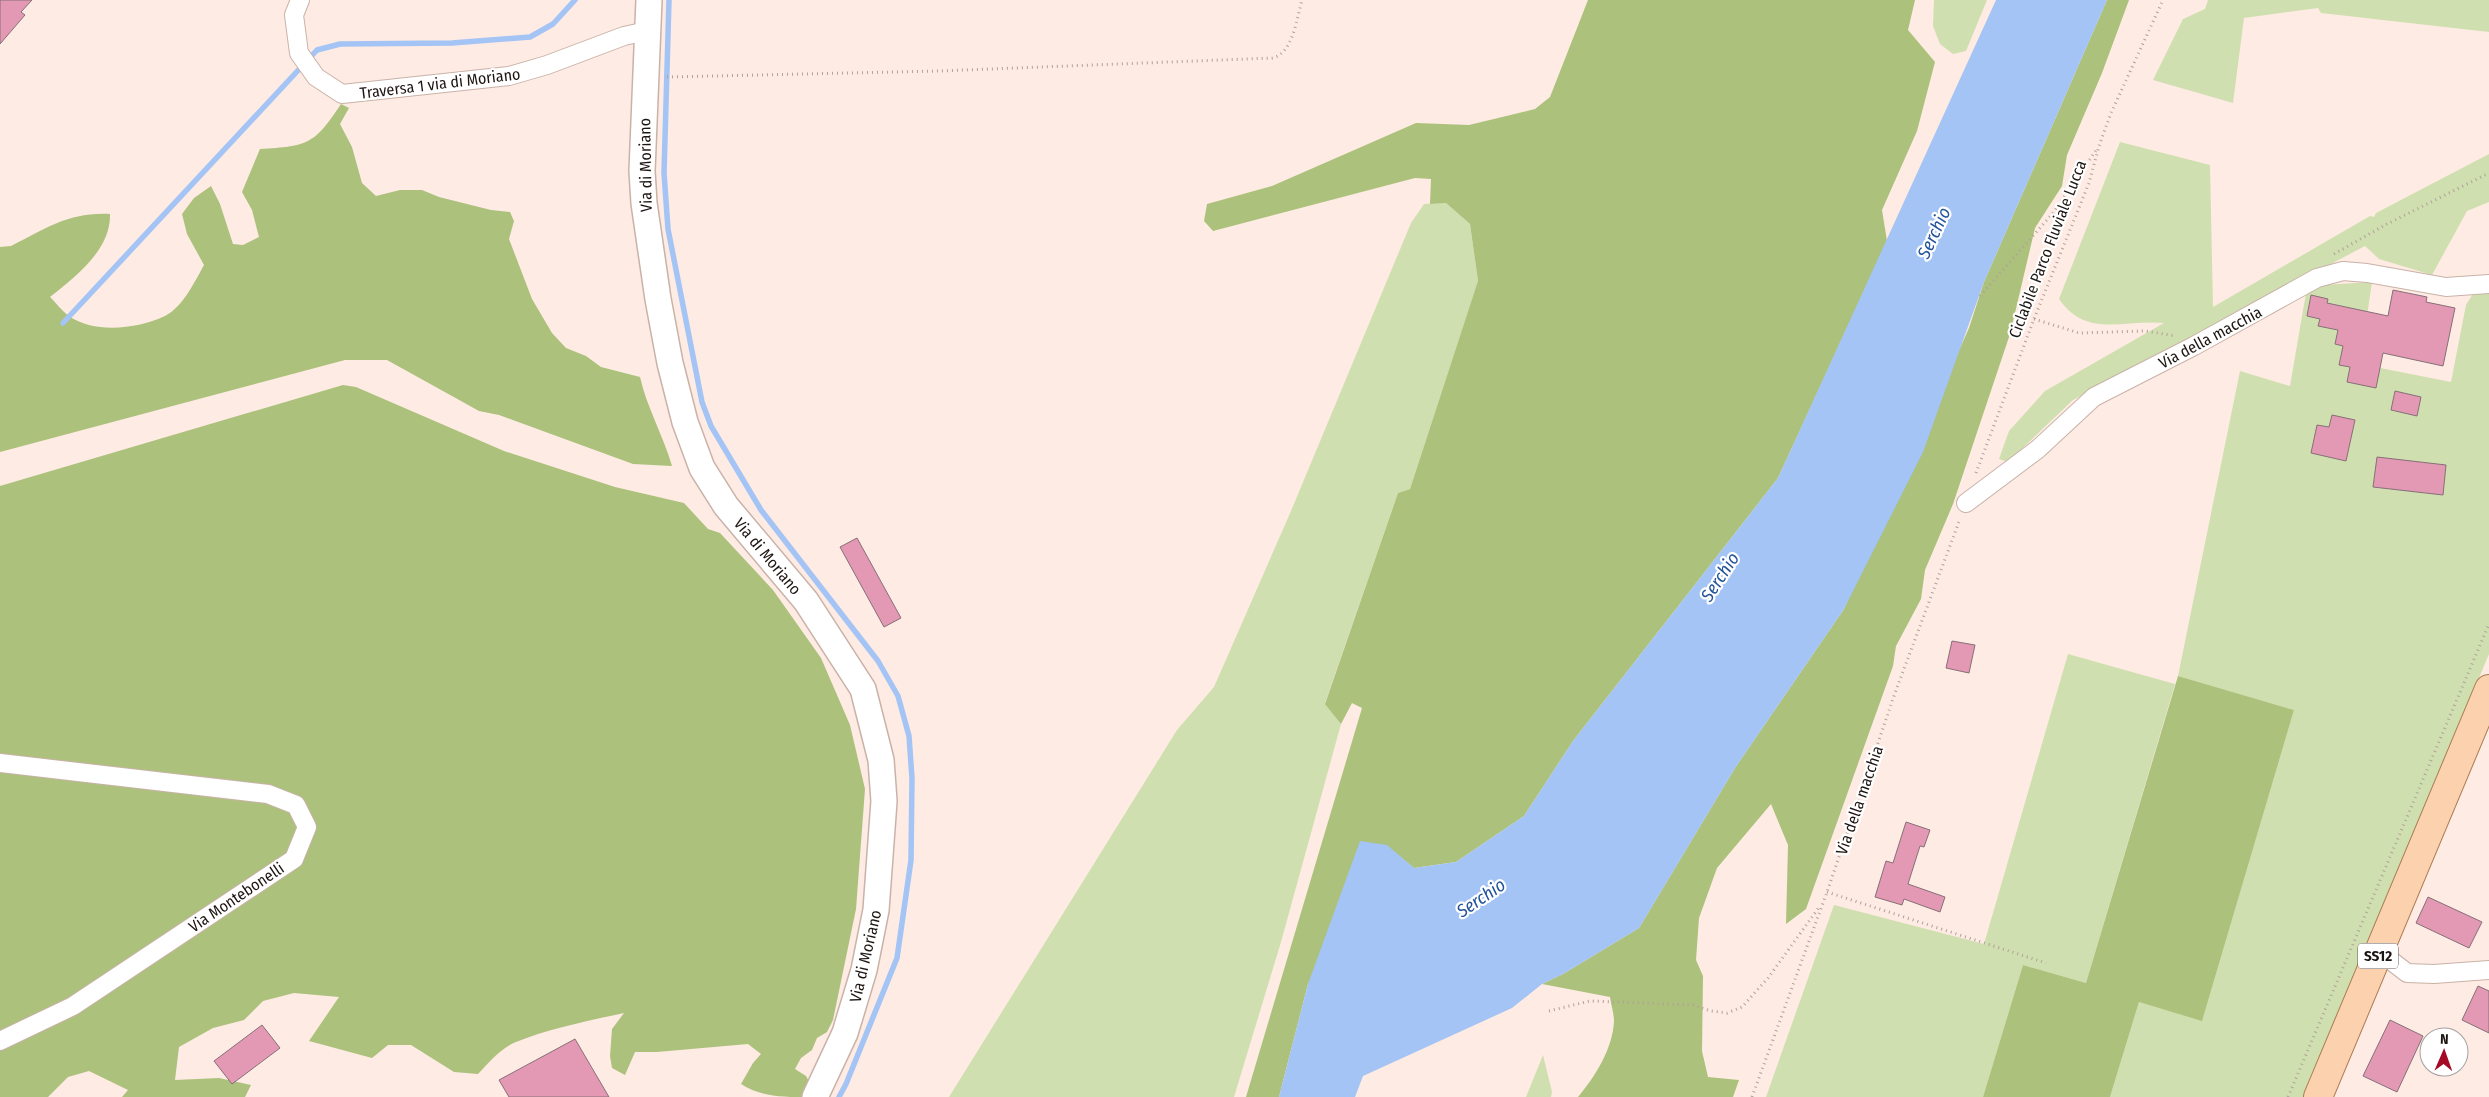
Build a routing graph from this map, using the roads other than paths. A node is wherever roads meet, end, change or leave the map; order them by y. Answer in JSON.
{"nodes":[{"id":1,"x":300,"y":0,"type":"edge"},
{"id":2,"x":648,"y":0,"type":"edge"},
{"id":3,"x":647,"y":31,"type":"junction"},
{"id":4,"x":2489,"y":284,"type":"edge"},
{"id":5,"x":1966,"y":503,"type":"road end"},
{"id":6,"x":2489,"y":689,"type":"edge"},
{"id":7,"x":0,"y":763,"type":"edge"},
{"id":8,"x":2380,"y":952,"type":"junction"},
{"id":9,"x":2489,"y":970,"type":"edge"},
{"id":10,"x":0,"y":1041,"type":"edge"},
{"id":11,"x":815,"y":1097,"type":"edge"},
{"id":12,"x":2318,"y":1097,"type":"edge"}],
"edges":[{"from":1,"to":3,"type":"street","name":"Traversa 1 via di Moriano"},
{"from":2,"to":3,"type":"main road","name":"Via di Moriano"},
{"from":3,"to":11,"type":"main road","name":"Via di Moriano"},
{"from":4,"to":5,"type":"street","name":"Via della macchia"},
{"from":6,"to":8,"type":"main road","number":"SS12"},
{"from":7,"to":10,"type":"street","name":"Via Montebonelli"},
{"from":8,"to":9,"type":"street"},
{"from":8,"to":12,"type":"main road","number":"SS12"}]}
